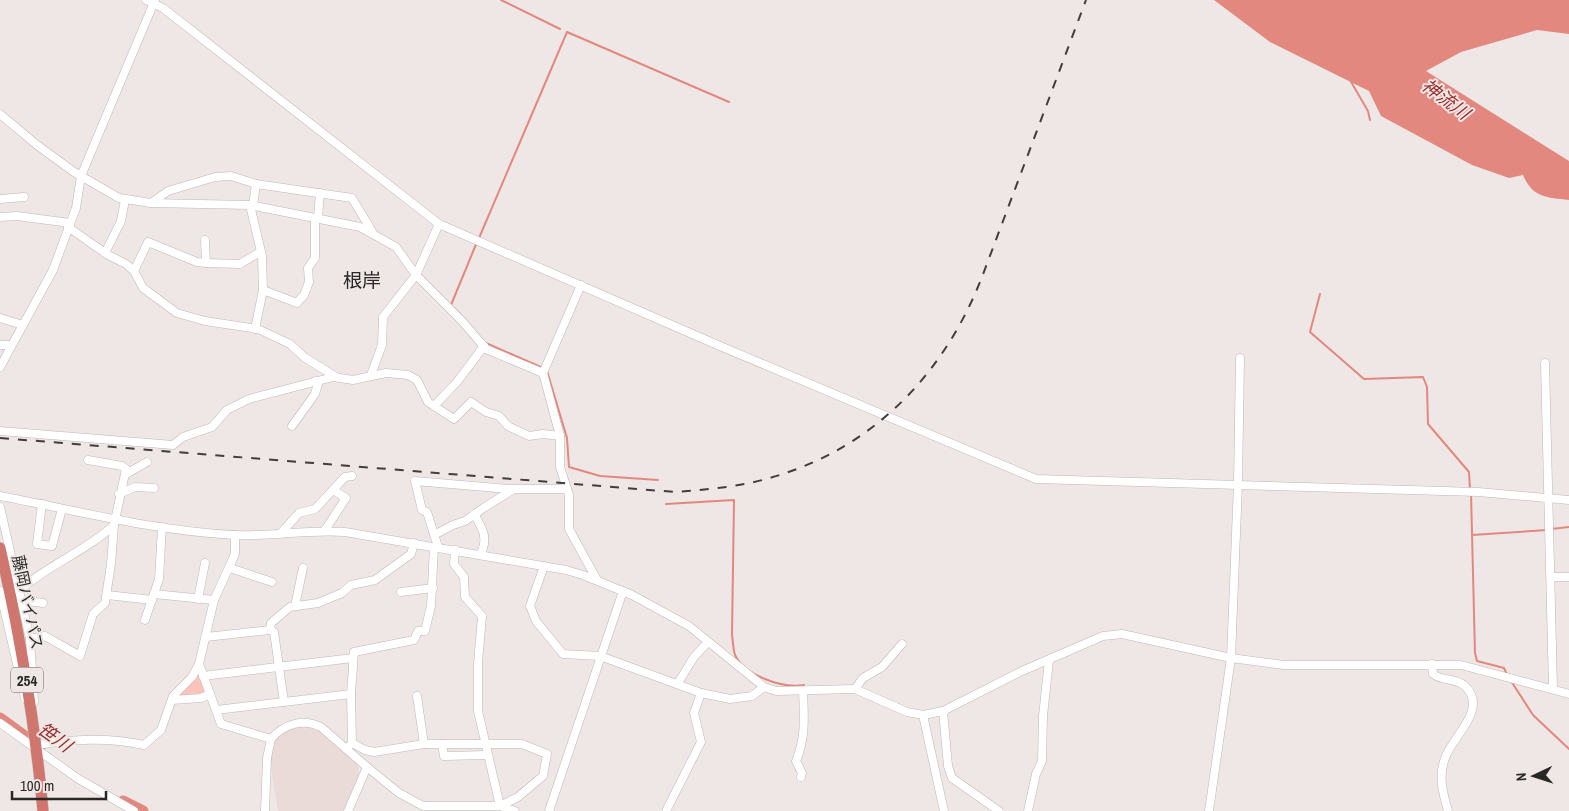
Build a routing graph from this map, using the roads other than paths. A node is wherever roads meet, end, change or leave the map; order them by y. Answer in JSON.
{"nodes":[{"id":1,"x":152,"y":1,"type":"edge"},
{"id":2,"x":0,"y":114,"type":"edge"},
{"id":3,"x":81,"y":176,"type":"junction"},
{"id":4,"x":256,"y":184,"type":"junction"},
{"id":5,"x":320,"y":193,"type":"junction"},
{"id":6,"x":24,"y":197,"type":"dead end"},
{"id":7,"x":0,"y":199,"type":"edge"},
{"id":8,"x":125,"y":200,"type":"junction"},
{"id":9,"x":151,"y":203,"type":"junction"},
{"id":10,"x":252,"y":206,"type":"junction"},
{"id":11,"x":0,"y":217,"type":"edge"},
{"id":12,"x":316,"y":218,"type":"junction"},
{"id":13,"x":439,"y":224,"type":"junction"},
{"id":14,"x":69,"y":225,"type":"junction"},
{"id":15,"x":374,"y":234,"type":"junction"},
{"id":16,"x":205,"y":240,"type":"dead end"},
{"id":17,"x":260,"y":252,"type":"junction"},
{"id":18,"x":105,"y":253,"type":"junction"},
{"id":19,"x":206,"y":263,"type":"junction"},
{"id":20,"x":134,"y":272,"type":"junction"},
{"id":21,"x":416,"y":275,"type":"junction"},
{"id":22,"x":581,"y":285,"type":"junction"},
{"id":23,"x":263,"y":290,"type":"junction"},
{"id":24,"x":0,"y":318,"type":"edge"},
{"id":25,"x":22,"y":326,"type":"junction"},
{"id":26,"x":255,"y":329,"type":"junction"},
{"id":27,"x":0,"y":345,"type":"edge"},
{"id":28,"x":11,"y":345,"type":"junction"},
{"id":29,"x":484,"y":346,"type":"junction"},
{"id":30,"x":1240,"y":358,"type":"dead end"},
{"id":31,"x":1545,"y":363,"type":"dead end"},
{"id":32,"x":0,"y":367,"type":"edge"},
{"id":33,"x":542,"y":373,"type":"junction"},
{"id":34,"x":372,"y":375,"type":"junction"},
{"id":35,"x":336,"y":377,"type":"junction"},
{"id":36,"x":315,"y":381,"type":"junction"},
{"id":37,"x":434,"y":406,"type":"junction"},
{"id":38,"x":292,"y":426,"type":"dead end"},
{"id":39,"x":0,"y":431,"type":"edge"},
{"id":40,"x":560,"y":436,"type":"junction"},
{"id":41,"x":88,"y":460,"type":"dead end"},
{"id":42,"x":147,"y":462,"type":"dead end"},
{"id":43,"x":126,"y":474,"type":"junction"},
{"id":44,"x":352,"y":476,"type":"dead end"},
{"id":45,"x":1238,"y":484,"type":"junction"},
{"id":46,"x":154,"y":488,"type":"dead end"},
{"id":47,"x":514,"y":489,"type":"junction"},
{"id":48,"x":566,"y":489,"type":"junction"},
{"id":49,"x":333,"y":490,"type":"junction"},
{"id":50,"x":119,"y":494,"type":"junction"},
{"id":51,"x":0,"y":496,"type":"edge"},
{"id":52,"x":1550,"y":500,"type":"junction"},
{"id":53,"x":1569,"y":500,"type":"edge"},
{"id":54,"x":42,"y":504,"type":"junction"},
{"id":55,"x":0,"y":506,"type":"edge"},
{"id":56,"x":62,"y":509,"type":"junction"},
{"id":57,"x":474,"y":514,"type":"junction"},
{"id":58,"x":115,"y":523,"type":"junction"},
{"id":59,"x":162,"y":527,"type":"junction"},
{"id":60,"x":325,"y":530,"type":"junction"},
{"id":61,"x":281,"y":533,"type":"junction"},
{"id":62,"x":235,"y":535,"type":"junction"},
{"id":63,"x":434,"y":535,"type":"junction"},
{"id":64,"x":414,"y":543,"type":"junction"},
{"id":65,"x":436,"y":547,"type":"junction"},
{"id":66,"x":0,"y":550,"type":"edge"},
{"id":67,"x":455,"y":550,"type":"junction"},
{"id":68,"x":480,"y":555,"type":"junction"},
{"id":69,"x":205,"y":564,"type":"dead end"},
{"id":70,"x":544,"y":566,"type":"junction"},
{"id":71,"x":230,"y":568,"type":"junction"},
{"id":72,"x":303,"y":568,"type":"dead end"},
{"id":73,"x":1551,"y":577,"type":"junction"},
{"id":74,"x":1569,"y":577,"type":"edge"},
{"id":75,"x":597,"y":580,"type":"junction"},
{"id":76,"x":272,"y":582,"type":"dead end"},
{"id":77,"x":432,"y":588,"type":"junction"},
{"id":78,"x":0,"y":591,"type":"edge"},
{"id":79,"x":19,"y":591,"type":"junction"},
{"id":80,"x":623,"y":591,"type":"junction"},
{"id":81,"x":401,"y":592,"type":"dead end"},
{"id":82,"x":107,"y":595,"type":"junction"},
{"id":83,"x":153,"y":597,"type":"junction"},
{"id":84,"x":198,"y":598,"type":"junction"},
{"id":85,"x":21,"y":600,"type":"junction"},
{"id":86,"x":214,"y":600,"type":"junction"},
{"id":87,"x":43,"y":603,"type":"dead end"},
{"id":88,"x":295,"y":606,"type":"junction"},
{"id":89,"x":2,"y":613,"type":"edge"},
{"id":90,"x":145,"y":620,"type":"dead end"},
{"id":91,"x":270,"y":630,"type":"junction"},
{"id":92,"x":206,"y":638,"type":"junction"},
{"id":93,"x":30,"y":639,"type":"junction"},
{"id":94,"x":708,"y":642,"type":"junction"},
{"id":95,"x":902,"y":644,"type":"dead end"},
{"id":96,"x":600,"y":656,"type":"junction"},
{"id":97,"x":352,"y":658,"type":"junction"},
{"id":98,"x":1231,"y":658,"type":"junction"},
{"id":99,"x":1049,"y":660,"type":"junction"},
{"id":100,"x":199,"y":664,"type":"junction"},
{"id":101,"x":1432,"y":664,"type":"junction"},
{"id":102,"x":279,"y":667,"type":"junction"},
{"id":103,"x":202,"y":676,"type":"junction"},
{"id":104,"x":678,"y":684,"type":"junction"},
{"id":105,"x":764,"y":687,"type":"junction"},
{"id":106,"x":855,"y":688,"type":"junction"},
{"id":107,"x":1553,"y":689,"type":"junction"},
{"id":108,"x":803,"y":691,"type":"junction"},
{"id":109,"x":701,"y":693,"type":"junction"},
{"id":110,"x":210,"y":694,"type":"junction"},
{"id":111,"x":351,"y":694,"type":"junction"},
{"id":112,"x":1569,"y":694,"type":"edge"},
{"id":113,"x":417,"y":696,"type":"dead end"},
{"id":114,"x":172,"y":700,"type":"junction"},
{"id":115,"x":284,"y":702,"type":"junction"},
{"id":116,"x":216,"y":710,"type":"junction"},
{"id":117,"x":943,"y":711,"type":"junction"},
{"id":118,"x":923,"y":714,"type":"junction"},
{"id":119,"x":0,"y":723,"type":"edge"},
{"id":120,"x":35,"y":729,"type":"junction"},
{"id":121,"x":271,"y":739,"type":"junction"},
{"id":122,"x":424,"y":744,"type":"junction"},
{"id":123,"x":442,"y":744,"type":"junction"},
{"id":124,"x":486,"y":744,"type":"junction"},
{"id":125,"x":350,"y":746,"type":"junction"},
{"id":126,"x":37,"y":747,"type":"junction"},
{"id":127,"x":488,"y":755,"type":"junction"},
{"id":128,"x":367,"y":767,"type":"junction"},
{"id":129,"x":801,"y":778,"type":"dead end"},
{"id":130,"x":500,"y":806,"type":"junction"},
{"id":131,"x":423,"y":809,"type":"edge"},
{"id":132,"x":43,"y":811,"type":"edge"},
{"id":133,"x":134,"y":811,"type":"edge"},
{"id":134,"x":265,"y":811,"type":"edge"},
{"id":135,"x":348,"y":811,"type":"edge"},
{"id":136,"x":515,"y":811,"type":"edge"},
{"id":137,"x":549,"y":811,"type":"edge"},
{"id":138,"x":666,"y":811,"type":"edge"},
{"id":139,"x":944,"y":811,"type":"edge"},
{"id":140,"x":999,"y":811,"type":"edge"},
{"id":141,"x":1028,"y":811,"type":"edge"},
{"id":142,"x":1209,"y":811,"type":"edge"},
{"id":143,"x":1448,"y":811,"type":"edge"}],
"edges":[{"from":1,"to":3,"type":"street"},
{"from":1,"to":13,"type":"street"},
{"from":2,"to":3,"type":"street"},
{"from":3,"to":8,"type":"street"},
{"from":3,"to":14,"type":"street"},
{"from":4,"to":5,"type":"street"},
{"from":4,"to":9,"type":"street"},
{"from":4,"to":10,"type":"street"},
{"from":5,"to":12,"type":"street"},
{"from":5,"to":15,"type":"street"},
{"from":6,"to":7,"type":"street"},
{"from":8,"to":9,"type":"street"},
{"from":8,"to":18,"type":"street"},
{"from":9,"to":10,"type":"street"},
{"from":10,"to":12,"type":"street"},
{"from":10,"to":17,"type":"street"},
{"from":11,"to":14,"type":"street"},
{"from":12,"to":15,"type":"street"},
{"from":12,"to":23,"type":"street"},
{"from":13,"to":21,"type":"street"},
{"from":13,"to":22,"type":"street"},
{"from":14,"to":18,"type":"street"},
{"from":14,"to":25,"type":"street"},
{"from":15,"to":21,"type":"street"},
{"from":16,"to":19,"type":"street"},
{"from":17,"to":19,"type":"street"},
{"from":17,"to":23,"type":"street"},
{"from":18,"to":20,"type":"street"},
{"from":19,"to":20,"type":"street"},
{"from":20,"to":26,"type":"street"},
{"from":21,"to":29,"type":"street"},
{"from":21,"to":34,"type":"street"},
{"from":22,"to":33,"type":"street"},
{"from":22,"to":45,"type":"street"},
{"from":23,"to":26,"type":"street"},
{"from":24,"to":25,"type":"street"},
{"from":25,"to":28,"type":"street"},
{"from":26,"to":35,"type":"street"},
{"from":27,"to":28,"type":"street"},
{"from":28,"to":32,"type":"street"},
{"from":29,"to":33,"type":"street"},
{"from":29,"to":37,"type":"street"},
{"from":30,"to":45,"type":"street"},
{"from":31,"to":52,"type":"street"},
{"from":33,"to":40,"type":"street"},
{"from":34,"to":35,"type":"street"},
{"from":34,"to":37,"type":"street"},
{"from":35,"to":36,"type":"street"},
{"from":36,"to":38,"type":"street"},
{"from":36,"to":39,"type":"street"},
{"from":37,"to":40,"type":"street"},
{"from":40,"to":48,"type":"street"},
{"from":41,"to":43,"type":"street"},
{"from":42,"to":43,"type":"street"},
{"from":43,"to":50,"type":"street"},
{"from":44,"to":49,"type":"street"},
{"from":45,"to":52,"type":"street"},
{"from":45,"to":98,"type":"street"},
{"from":46,"to":50,"type":"street"},
{"from":47,"to":48,"type":"street"},
{"from":47,"to":57,"type":"street"},
{"from":47,"to":63,"type":"street"},
{"from":48,"to":75,"type":"street"},
{"from":49,"to":60,"type":"street"},
{"from":49,"to":61,"type":"street"},
{"from":50,"to":58,"type":"street"},
{"from":51,"to":54,"type":"street"},
{"from":52,"to":53,"type":"street"},
{"from":52,"to":73,"type":"street"},
{"from":54,"to":56,"type":"street"},
{"from":54,"to":56,"type":"street"},
{"from":55,"to":79,"type":"street"},
{"from":56,"to":58,"type":"street"},
{"from":57,"to":63,"type":"street"},
{"from":57,"to":68,"type":"street"},
{"from":58,"to":59,"type":"street"},
{"from":58,"to":79,"type":"street"},
{"from":58,"to":82,"type":"street"},
{"from":59,"to":62,"type":"street"},
{"from":59,"to":83,"type":"street"},
{"from":60,"to":61,"type":"street"},
{"from":60,"to":64,"type":"street"},
{"from":61,"to":62,"type":"street"},
{"from":62,"to":71,"type":"street"},
{"from":63,"to":65,"type":"street"},
{"from":64,"to":65,"type":"street"},
{"from":64,"to":88,"type":"street"},
{"from":65,"to":67,"type":"street"},
{"from":65,"to":77,"type":"street"},
{"from":66,"to":120,"type":"highway","name":"藤岡バイパス","number":"254"},
{"from":67,"to":68,"type":"street"},
{"from":67,"to":124,"type":"street"},
{"from":68,"to":70,"type":"street"},
{"from":69,"to":84,"type":"street"},
{"from":70,"to":75,"type":"street"},
{"from":70,"to":96,"type":"street"},
{"from":71,"to":76,"type":"street"},
{"from":71,"to":86,"type":"street"},
{"from":72,"to":88,"type":"street"},
{"from":73,"to":74,"type":"street"},
{"from":73,"to":107,"type":"street"},
{"from":75,"to":80,"type":"street"},
{"from":77,"to":81,"type":"street"},
{"from":77,"to":97,"type":"street"},
{"from":78,"to":89,"type":"street"},
{"from":79,"to":85,"type":"street"},
{"from":80,"to":94,"type":"street"},
{"from":80,"to":96,"type":"street"},
{"from":82,"to":83,"type":"street"},
{"from":82,"to":93,"type":"street"},
{"from":83,"to":84,"type":"street"},
{"from":83,"to":90,"type":"street"},
{"from":84,"to":86,"type":"street"},
{"from":85,"to":87,"type":"street"},
{"from":85,"to":93,"type":"street"},
{"from":86,"to":92,"type":"street"},
{"from":88,"to":91,"type":"street"},
{"from":89,"to":120,"type":"street"},
{"from":91,"to":92,"type":"street"},
{"from":91,"to":102,"type":"street"},
{"from":92,"to":100,"type":"street"},
{"from":93,"to":120,"type":"street"},
{"from":94,"to":104,"type":"street"},
{"from":94,"to":105,"type":"street"},
{"from":95,"to":106,"type":"street"},
{"from":96,"to":104,"type":"street"},
{"from":96,"to":137,"type":"street"},
{"from":97,"to":102,"type":"street"},
{"from":97,"to":111,"type":"street"},
{"from":98,"to":99,"type":"street"},
{"from":98,"to":101,"type":"street"},
{"from":98,"to":142,"type":"street"},
{"from":99,"to":117,"type":"street"},
{"from":99,"to":141,"type":"street"},
{"from":100,"to":103,"type":"street"},
{"from":100,"to":114,"type":"street"},
{"from":101,"to":107,"type":"street"},
{"from":101,"to":143,"type":"street"},
{"from":102,"to":103,"type":"street"},
{"from":102,"to":115,"type":"street"},
{"from":103,"to":110,"type":"street"},
{"from":104,"to":109,"type":"street"},
{"from":105,"to":108,"type":"street"},
{"from":105,"to":109,"type":"street"},
{"from":106,"to":108,"type":"street"},
{"from":106,"to":118,"type":"street"},
{"from":107,"to":112,"type":"street"},
{"from":108,"to":129,"type":"street"},
{"from":109,"to":138,"type":"street"},
{"from":110,"to":114,"type":"street"},
{"from":110,"to":116,"type":"street"},
{"from":111,"to":115,"type":"street"},
{"from":111,"to":125,"type":"street"},
{"from":113,"to":122,"type":"street"},
{"from":114,"to":126,"type":"street"},
{"from":115,"to":116,"type":"street"},
{"from":116,"to":121,"type":"street"},
{"from":117,"to":118,"type":"street"},
{"from":117,"to":140,"type":"street"},
{"from":118,"to":139,"type":"street"},
{"from":119,"to":126,"type":"street"},
{"from":120,"to":126,"type":"highway","name":"藤岡バイパス","number":"254"},
{"from":121,"to":125,"type":"street"},
{"from":121,"to":134,"type":"street"},
{"from":122,"to":123,"type":"street"},
{"from":122,"to":125,"type":"street"},
{"from":123,"to":124,"type":"street"},
{"from":123,"to":127,"type":"street"},
{"from":124,"to":127,"type":"street"},
{"from":124,"to":130,"type":"street"},
{"from":125,"to":128,"type":"street"},
{"from":126,"to":132,"type":"highway","name":"藤岡バイパス","number":"254"},
{"from":126,"to":133,"type":"street"},
{"from":127,"to":130,"type":"street"},
{"from":128,"to":131,"type":"street"},
{"from":128,"to":135,"type":"street"},
{"from":130,"to":131,"type":"street"},
{"from":130,"to":136,"type":"street"}]}
